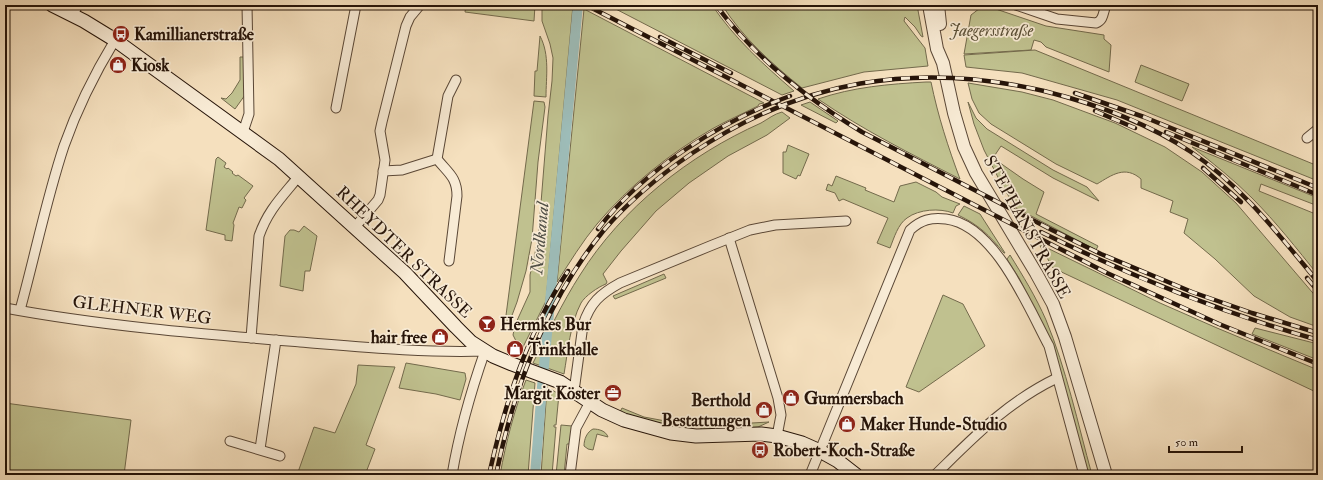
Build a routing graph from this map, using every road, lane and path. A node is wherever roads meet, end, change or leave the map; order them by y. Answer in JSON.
{"nodes":[{"id":1,"x":52,"y":5,"type":"edge"},
{"id":2,"x":247,"y":5,"type":"edge"},
{"id":3,"x":356,"y":5,"type":"edge"},
{"id":4,"x":420,"y":5,"type":"edge"},
{"id":5,"x":929,"y":5,"type":"edge"},
{"id":6,"x":938,"y":5,"type":"edge"},
{"id":7,"x":1016,"y":5,"type":"edge"},
{"id":8,"x":1106,"y":5,"type":"edge"},
{"id":9,"x":75,"y":10,"type":"edge"},
{"id":10,"x":115,"y":40,"type":"junction"},
{"id":11,"x":943,"y":63,"type":"junction"},
{"id":12,"x":456,"y":80,"type":"dead end"},
{"id":13,"x":336,"y":108,"type":"dead end"},
{"id":14,"x":1318,"y":129,"type":"edge"},
{"id":15,"x":243,"y":132,"type":"junction"},
{"id":16,"x":1307,"y":138,"type":"dead end"},
{"id":17,"x":437,"y":159,"type":"junction"},
{"id":18,"x":383,"y":171,"type":"junction"},
{"id":19,"x":299,"y":176,"type":"junction"},
{"id":20,"x":846,"y":221,"type":"dead end"},
{"id":21,"x":355,"y":227,"type":"junction"},
{"id":22,"x":729,"y":238,"type":"junction"},
{"id":23,"x":449,"y":262,"type":"dead end"},
{"id":24,"x":5,"y":308,"type":"edge"},
{"id":25,"x":20,"y":310,"type":"junction"},
{"id":26,"x":250,"y":338,"type":"junction"},
{"id":27,"x":276,"y":340,"type":"junction"},
{"id":28,"x":485,"y":351,"type":"junction"},
{"id":29,"x":1057,"y":378,"type":"junction"},
{"id":30,"x":573,"y":390,"type":"junction"},
{"id":31,"x":590,"y":402,"type":"junction"},
{"id":32,"x":777,"y":436,"type":"junction"},
{"id":33,"x":230,"y":441,"type":"dead end"},
{"id":34,"x":260,"y":449,"type":"junction"},
{"id":35,"x":820,"y":451,"type":"junction"},
{"id":36,"x":280,"y":456,"type":"dead end"},
{"id":37,"x":452,"y":475,"type":"edge"},
{"id":38,"x":570,"y":475,"type":"edge"},
{"id":39,"x":810,"y":475,"type":"edge"},
{"id":40,"x":856,"y":475,"type":"edge"},
{"id":41,"x":935,"y":475,"type":"edge"},
{"id":42,"x":1084,"y":475,"type":"edge"},
{"id":43,"x":1106,"y":475,"type":"edge"}],
"edges":[{"from":1,"to":9,"type":"main road","name":"RHEYDTER STRASSE"},
{"from":2,"to":15,"type":"street"},
{"from":3,"to":13,"type":"street"},
{"from":4,"to":18,"type":"street"},
{"from":5,"to":11,"type":"street","name":"STEPHANSTRASSE"},
{"from":6,"to":11,"type":"street","name":"STEPHANSTRASSE"},
{"from":7,"to":8,"type":"street"},
{"from":9,"to":10,"type":"main road","name":"RHEYDTER STRASSE"},
{"from":10,"to":15,"type":"main road","name":"RHEYDTER STRASSE"},
{"from":10,"to":25,"type":"street"},
{"from":11,"to":43,"type":"street","name":"STEPHANSTRASSE"},
{"from":12,"to":17,"type":"street"},
{"from":14,"to":16,"type":"street"},
{"from":15,"to":19,"type":"main road","name":"RHEYDTER STRASSE"},
{"from":17,"to":18,"type":"street"},
{"from":17,"to":23,"type":"street"},
{"from":18,"to":21,"type":"street"},
{"from":19,"to":21,"type":"main road","name":"RHEYDTER STRASSE"},
{"from":19,"to":26,"type":"street"},
{"from":20,"to":22,"type":"street"},
{"from":21,"to":28,"type":"main road","name":"RHEYDTER STRASSE"},
{"from":22,"to":30,"type":"street"},
{"from":22,"to":32,"type":"street"},
{"from":24,"to":25,"type":"street","name":"GLEHNER WEG"},
{"from":25,"to":26,"type":"street","name":"GLEHNER WEG"},
{"from":26,"to":27,"type":"street","name":"GLEHNER WEG"},
{"from":27,"to":28,"type":"street","name":"GLEHNER WEG"},
{"from":27,"to":34,"type":"street"},
{"from":28,"to":30,"type":"main road","name":"RHEYDTER STRASSE"},
{"from":28,"to":37,"type":"street"},
{"from":29,"to":35,"type":"street"},
{"from":29,"to":41,"type":"street"},
{"from":29,"to":42,"type":"street"},
{"from":30,"to":31,"type":"main road","name":"RHEYDTER STRASSE"},
{"from":31,"to":32,"type":"main road","name":"RHEYDTER STRASSE"},
{"from":31,"to":38,"type":"street"},
{"from":32,"to":35,"type":"main road","name":"RHEYDTER STRASSE"},
{"from":33,"to":34,"type":"street"},
{"from":34,"to":36,"type":"street"},
{"from":35,"to":39,"type":"street"},
{"from":35,"to":40,"type":"main road","name":"RHEYDTER STRASSE"}]}
